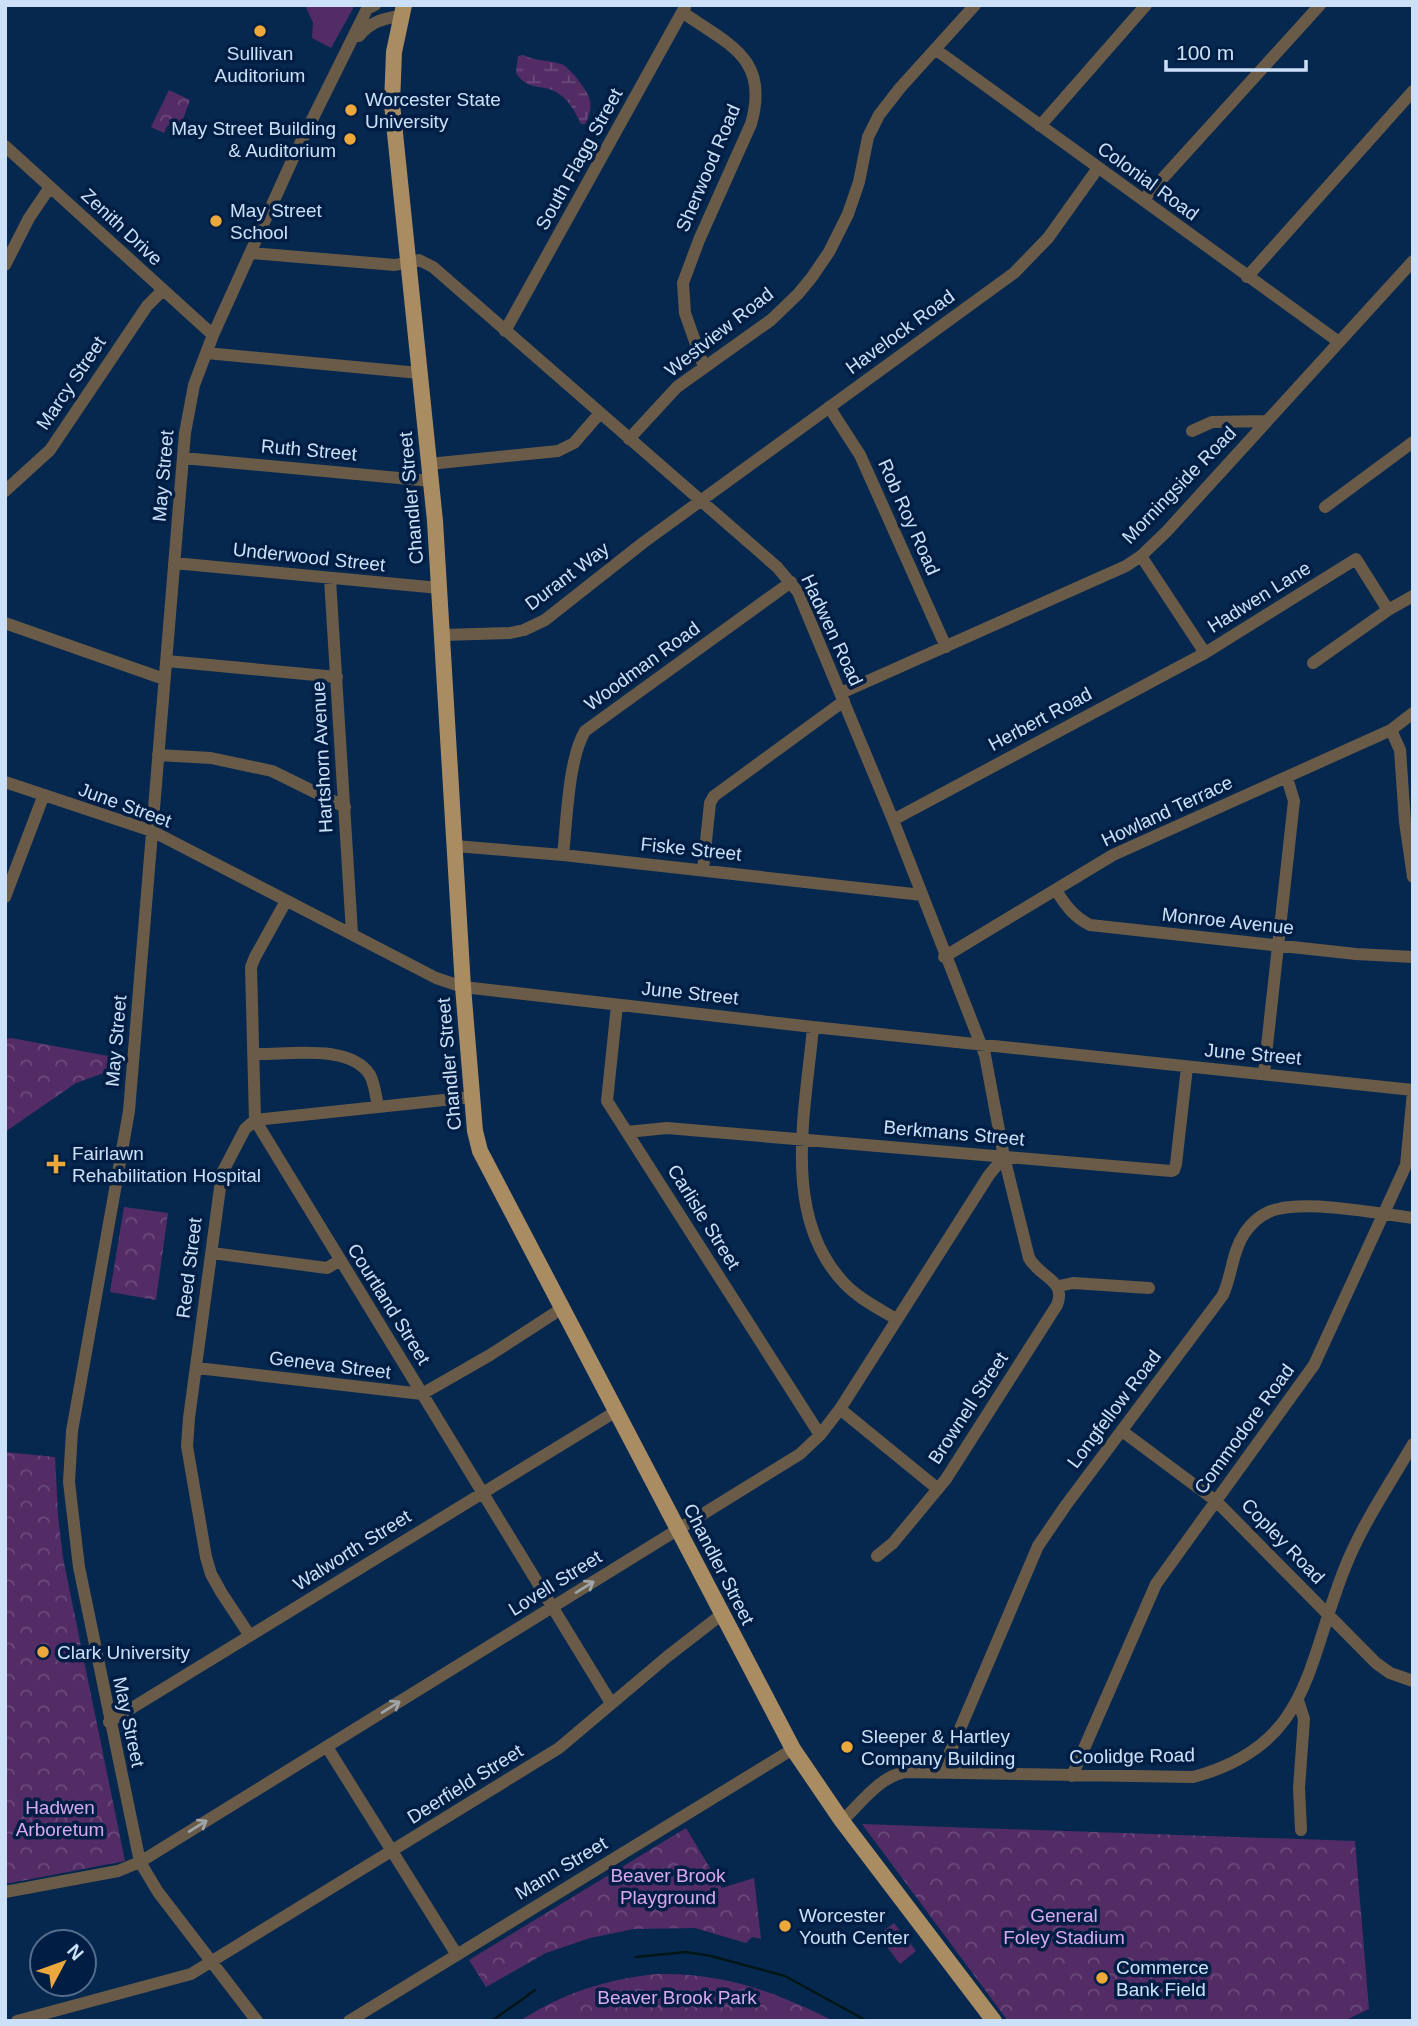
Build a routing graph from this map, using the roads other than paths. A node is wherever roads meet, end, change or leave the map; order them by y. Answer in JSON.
{"nodes":[{"id":1,"x":975,"y":5,"type":"edge"},
{"id":2,"x":1146,"y":5,"type":"edge"},
{"id":3,"x":1320,"y":5,"type":"edge"},
{"id":4,"x":371,"y":7,"type":"edge"},
{"id":5,"x":401,"y":8,"type":"edge"},
{"id":6,"x":684,"y":9,"type":"edge"},
{"id":7,"x":347,"y":49,"type":"junction"},
{"id":8,"x":935,"y":49,"type":"junction"},
{"id":9,"x":1413,"y":91,"type":"edge"},
{"id":10,"x":1040,"y":126,"type":"junction"},
{"id":11,"x":5,"y":146,"type":"edge"},
{"id":12,"x":1098,"y":168,"type":"junction"},
{"id":13,"x":50,"y":187,"type":"junction"},
{"id":14,"x":1143,"y":200,"type":"junction"},
{"id":15,"x":251,"y":253,"type":"junction"},
{"id":16,"x":1413,"y":261,"type":"edge"},
{"id":17,"x":409,"y":262,"type":"junction"},
{"id":18,"x":5,"y":265,"type":"edge"},
{"id":19,"x":1247,"y":277,"type":"junction"},
{"id":20,"x":162,"y":291,"type":"junction"},
{"id":21,"x":505,"y":331,"type":"junction"},
{"id":22,"x":213,"y":335,"type":"junction"},
{"id":23,"x":1339,"y":342,"type":"junction"},
{"id":24,"x":206,"y":353,"type":"junction"},
{"id":25,"x":704,"y":367,"type":"junction"},
{"id":26,"x":419,"y":373,"type":"junction"},
{"id":27,"x":829,"y":407,"type":"junction"},
{"id":28,"x":600,"y":414,"type":"junction"},
{"id":29,"x":1267,"y":421,"type":"junction"},
{"id":30,"x":1192,"y":431,"type":"dead end"},
{"id":31,"x":629,"y":439,"type":"junction"},
{"id":32,"x":1413,"y":442,"type":"edge"},
{"id":33,"x":183,"y":458,"type":"junction"},
{"id":34,"x":430,"y":472,"type":"junction"},
{"id":35,"x":5,"y":491,"type":"edge"},
{"id":36,"x":699,"y":502,"type":"junction"},
{"id":37,"x":1325,"y":507,"type":"dead end"},
{"id":38,"x":1141,"y":556,"type":"junction"},
{"id":39,"x":174,"y":562,"type":"junction"},
{"id":40,"x":330,"y":579,"type":"junction"},
{"id":41,"x":791,"y":582,"type":"junction"},
{"id":42,"x":439,"y":588,"type":"junction"},
{"id":43,"x":1413,"y":596,"type":"edge"},
{"id":44,"x":1388,"y":610,"type":"junction"},
{"id":45,"x":5,"y":623,"type":"edge"},
{"id":46,"x":442,"y":635,"type":"junction"},
{"id":47,"x":946,"y":647,"type":"junction"},
{"id":48,"x":1205,"y":653,"type":"junction"},
{"id":49,"x":166,"y":660,"type":"junction"},
{"id":50,"x":1313,"y":663,"type":"dead end"},
{"id":51,"x":337,"y":677,"type":"junction"},
{"id":52,"x":164,"y":680,"type":"junction"},
{"id":53,"x":842,"y":697,"type":"junction"},
{"id":54,"x":1413,"y":713,"type":"edge"},
{"id":55,"x":1391,"y":730,"type":"junction"},
{"id":56,"x":158,"y":755,"type":"junction"},
{"id":57,"x":1287,"y":778,"type":"junction"},
{"id":58,"x":5,"y":782,"type":"edge"},
{"id":59,"x":43,"y":796,"type":"junction"},
{"id":60,"x":345,"y":807,"type":"junction"},
{"id":61,"x":893,"y":820,"type":"junction"},
{"id":62,"x":152,"y":831,"type":"junction"},
{"id":63,"x":455,"y":846,"type":"junction"},
{"id":64,"x":563,"y":855,"type":"junction"},
{"id":65,"x":704,"y":870,"type":"junction"},
{"id":66,"x":1413,"y":877,"type":"edge"},
{"id":67,"x":1056,"y":890,"type":"junction"},
{"id":68,"x":922,"y":895,"type":"junction"},
{"id":69,"x":5,"y":897,"type":"edge"},
{"id":70,"x":286,"y":901,"type":"junction"},
{"id":71,"x":352,"y":933,"type":"junction"},
{"id":72,"x":1278,"y":946,"type":"junction"},
{"id":73,"x":944,"y":957,"type":"junction"},
{"id":74,"x":1413,"y":957,"type":"edge"},
{"id":75,"x":463,"y":987,"type":"junction"},
{"id":76,"x":617,"y":1004,"type":"junction"},
{"id":77,"x":813,"y":1027,"type":"junction"},
{"id":78,"x":979,"y":1044,"type":"junction"},
{"id":79,"x":254,"y":1054,"type":"junction"},
{"id":80,"x":1186,"y":1067,"type":"junction"},
{"id":81,"x":1264,"y":1073,"type":"junction"},
{"id":82,"x":1413,"y":1091,"type":"edge"},
{"id":83,"x":472,"y":1097,"type":"junction"},
{"id":84,"x":378,"y":1108,"type":"junction"},
{"id":85,"x":255,"y":1120,"type":"junction"},
{"id":86,"x":627,"y":1132,"type":"junction"},
{"id":87,"x":802,"y":1141,"type":"junction"},
{"id":88,"x":1004,"y":1157,"type":"junction"},
{"id":89,"x":1382,"y":1214,"type":"junction"},
{"id":90,"x":1413,"y":1218,"type":"edge"},
{"id":91,"x":212,"y":1253,"type":"junction"},
{"id":92,"x":339,"y":1261,"type":"junction"},
{"id":93,"x":1059,"y":1286,"type":"junction"},
{"id":94,"x":1149,"y":1288,"type":"dead end"},
{"id":95,"x":561,"y":1309,"type":"junction"},
{"id":96,"x":896,"y":1319,"type":"junction"},
{"id":97,"x":197,"y":1368,"type":"junction"},
{"id":98,"x":422,"y":1394,"type":"junction"},
{"id":99,"x":841,"y":1409,"type":"junction"},
{"id":100,"x":615,"y":1412,"type":"junction"},
{"id":101,"x":1122,"y":1431,"type":"junction"},
{"id":102,"x":820,"y":1435,"type":"junction"},
{"id":103,"x":1413,"y":1444,"type":"edge"},
{"id":104,"x":938,"y":1489,"type":"junction"},
{"id":105,"x":482,"y":1493,"type":"junction"},
{"id":106,"x":1216,"y":1501,"type":"junction"},
{"id":107,"x":678,"y":1530,"type":"junction"},
{"id":108,"x":877,"y":1556,"type":"dead end"},
{"id":109,"x":552,"y":1608,"type":"junction"},
{"id":110,"x":721,"y":1615,"type":"junction"},
{"id":111,"x":1328,"y":1615,"type":"junction"},
{"id":112,"x":250,"y":1636,"type":"junction"},
{"id":113,"x":1413,"y":1681,"type":"edge"},
{"id":114,"x":1298,"y":1700,"type":"junction"},
{"id":115,"x":611,"y":1703,"type":"junction"},
{"id":116,"x":109,"y":1722,"type":"junction"},
{"id":117,"x":327,"y":1746,"type":"junction"},
{"id":118,"x":793,"y":1749,"type":"junction"},
{"id":119,"x":942,"y":1771,"type":"junction"},
{"id":120,"x":1072,"y":1776,"type":"junction"},
{"id":121,"x":842,"y":1821,"type":"junction"},
{"id":122,"x":1301,"y":1830,"type":"dead end"},
{"id":123,"x":392,"y":1851,"type":"junction"},
{"id":124,"x":140,"y":1862,"type":"junction"},
{"id":125,"x":5,"y":1892,"type":"edge"},
{"id":126,"x":457,"y":1955,"type":"junction"},
{"id":127,"x":211,"y":1961,"type":"junction"},
{"id":128,"x":17,"y":2021,"type":"edge"},
{"id":129,"x":257,"y":2021,"type":"edge"},
{"id":130,"x":349,"y":2021,"type":"edge"},
{"id":131,"x":994,"y":2021,"type":"edge"}],
"edges":[{"from":1,"to":8,"type":"street","name":"Westview Road"},
{"from":2,"to":10,"type":"street"},
{"from":3,"to":14,"type":"street"},
{"from":4,"to":7,"type":"street","name":"May Street"},
{"from":5,"to":7,"type":"street","name":"May Street"},
{"from":5,"to":17,"type":"main road","name":"Chandler Street"},
{"from":6,"to":21,"type":"street","name":"South Flagg Street"},
{"from":6,"to":25,"type":"street","name":"Sherwood Road"},
{"from":7,"to":15,"type":"street","name":"May Street"},
{"from":8,"to":10,"type":"street","name":"Colonial Road"},
{"from":8,"to":25,"type":"street","name":"Westview Road"},
{"from":9,"to":19,"type":"street"},
{"from":10,"to":12,"type":"street","name":"Colonial Road"},
{"from":11,"to":13,"type":"street","name":"Zenith Drive"},
{"from":12,"to":14,"type":"street","name":"Colonial Road"},
{"from":12,"to":27,"type":"street","name":"Havelock Road"},
{"from":13,"to":18,"type":"street"},
{"from":13,"to":20,"type":"street","name":"Zenith Drive"},
{"from":14,"to":19,"type":"street","name":"Colonial Road"},
{"from":15,"to":17,"type":"street"},
{"from":15,"to":22,"type":"street","name":"May Street"},
{"from":16,"to":23,"type":"street","name":"Morningside Road"},
{"from":17,"to":21,"type":"street","name":"Hadwen Road"},
{"from":17,"to":26,"type":"main road","name":"Chandler Street"},
{"from":19,"to":23,"type":"street","name":"Colonial Road"},
{"from":20,"to":22,"type":"street","name":"Zenith Drive"},
{"from":20,"to":35,"type":"street","name":"Marcy Street"},
{"from":21,"to":28,"type":"street","name":"Hadwen Road"},
{"from":22,"to":24,"type":"street","name":"May Street"},
{"from":23,"to":29,"type":"street","name":"Morningside Road"},
{"from":24,"to":26,"type":"street"},
{"from":24,"to":33,"type":"street","name":"May Street"},
{"from":25,"to":31,"type":"street","name":"Westview Road"},
{"from":26,"to":34,"type":"main road","name":"Chandler Street"},
{"from":27,"to":36,"type":"street","name":"Havelock Road"},
{"from":27,"to":47,"type":"street","name":"Rob Roy Road"},
{"from":28,"to":31,"type":"street","name":"Hadwen Road"},
{"from":28,"to":34,"type":"street","name":"Ruth Street"},
{"from":29,"to":30,"type":"street"},
{"from":29,"to":38,"type":"street","name":"Morningside Road"},
{"from":31,"to":36,"type":"street","name":"Hadwen Road"},
{"from":32,"to":37,"type":"street"},
{"from":33,"to":34,"type":"street","name":"Ruth Street"},
{"from":33,"to":39,"type":"street","name":"May Street"},
{"from":34,"to":42,"type":"main road","name":"Chandler Street"},
{"from":36,"to":41,"type":"street","name":"Hadwen Road"},
{"from":36,"to":46,"type":"street","name":"Durant Way"},
{"from":38,"to":47,"type":"street","name":"Morningside Road"},
{"from":38,"to":48,"type":"street","name":"Hadwen Lane"},
{"from":39,"to":40,"type":"street","name":"Underwood Street"},
{"from":39,"to":49,"type":"street","name":"May Street"},
{"from":40,"to":42,"type":"street","name":"Underwood Street"},
{"from":40,"to":51,"type":"street","name":"Hartshorn Avenue"},
{"from":41,"to":53,"type":"street","name":"Hadwen Road"},
{"from":41,"to":64,"type":"street","name":"Woodman Road"},
{"from":42,"to":46,"type":"main road","name":"Chandler Street"},
{"from":43,"to":44,"type":"street"},
{"from":44,"to":48,"type":"street","name":"Hadwen Lane"},
{"from":44,"to":50,"type":"street"},
{"from":45,"to":52,"type":"street"},
{"from":46,"to":63,"type":"main road","name":"Chandler Street"},
{"from":47,"to":53,"type":"street","name":"Morningside Road"},
{"from":48,"to":61,"type":"street","name":"Herbert Road"},
{"from":49,"to":51,"type":"street"},
{"from":49,"to":52,"type":"street","name":"May Street"},
{"from":51,"to":60,"type":"street","name":"Hartshorn Avenue"},
{"from":52,"to":56,"type":"street","name":"May Street"},
{"from":53,"to":61,"type":"street","name":"Hadwen Road"},
{"from":53,"to":65,"type":"street","name":"Morningside Road"},
{"from":54,"to":55,"type":"street","name":"Howland Terrace"},
{"from":55,"to":57,"type":"street","name":"Howland Terrace"},
{"from":55,"to":66,"type":"street"},
{"from":56,"to":60,"type":"street"},
{"from":56,"to":62,"type":"street","name":"May Street"},
{"from":57,"to":67,"type":"street","name":"Howland Terrace"},
{"from":57,"to":72,"type":"street"},
{"from":58,"to":59,"type":"street","name":"June Street"},
{"from":59,"to":62,"type":"street","name":"June Street"},
{"from":59,"to":69,"type":"street"},
{"from":60,"to":71,"type":"street","name":"Hartshorn Avenue"},
{"from":61,"to":68,"type":"street","name":"Hadwen Road"},
{"from":62,"to":70,"type":"street","name":"June Street"},
{"from":62,"to":116,"type":"street","name":"May Street"},
{"from":63,"to":64,"type":"street","name":"Fiske Street"},
{"from":63,"to":75,"type":"main road","name":"Chandler Street"},
{"from":64,"to":65,"type":"street","name":"Fiske Street"},
{"from":65,"to":68,"type":"street","name":"Fiske Street"},
{"from":67,"to":72,"type":"street","name":"Monroe Avenue"},
{"from":67,"to":73,"type":"street","name":"Howland Terrace"},
{"from":68,"to":73,"type":"street","name":"Hadwen Road"},
{"from":70,"to":71,"type":"street","name":"June Street"},
{"from":70,"to":79,"type":"street","name":"Courtland Street"},
{"from":71,"to":75,"type":"street","name":"June Street"},
{"from":72,"to":74,"type":"street","name":"Monroe Avenue"},
{"from":72,"to":81,"type":"street"},
{"from":73,"to":78,"type":"street","name":"Hadwen Road"},
{"from":75,"to":76,"type":"street","name":"June Street"},
{"from":75,"to":83,"type":"main road","name":"Chandler Street"},
{"from":76,"to":77,"type":"street","name":"June Street"},
{"from":76,"to":86,"type":"street","name":"Carlisle Street"},
{"from":77,"to":78,"type":"street","name":"June Street"},
{"from":77,"to":87,"type":"street"},
{"from":78,"to":80,"type":"street","name":"June Street"},
{"from":78,"to":88,"type":"street"},
{"from":79,"to":84,"type":"street"},
{"from":79,"to":85,"type":"street","name":"Courtland Street"},
{"from":80,"to":81,"type":"street","name":"June Street"},
{"from":80,"to":88,"type":"street","name":"Berkmans Street"},
{"from":81,"to":82,"type":"street","name":"June Street"},
{"from":82,"to":89,"type":"street","name":"Commodore Road"},
{"from":83,"to":84,"type":"street"},
{"from":83,"to":95,"type":"main road","name":"Chandler Street"},
{"from":84,"to":85,"type":"street"},
{"from":85,"to":91,"type":"street","name":"Reed Street"},
{"from":85,"to":92,"type":"street","name":"Courtland Street"},
{"from":86,"to":87,"type":"street","name":"Berkmans Street"},
{"from":86,"to":102,"type":"street","name":"Carlisle Street"},
{"from":87,"to":88,"type":"street","name":"Berkmans Street"},
{"from":87,"to":96,"type":"street"},
{"from":88,"to":93,"type":"street"},
{"from":88,"to":96,"type":"street","name":"Lovell Street"},
{"from":89,"to":90,"type":"street","name":"Longfellow Road"},
{"from":89,"to":101,"type":"street","name":"Longfellow Road"},
{"from":89,"to":106,"type":"street","name":"Commodore Road"},
{"from":91,"to":92,"type":"street"},
{"from":91,"to":97,"type":"street","name":"Reed Street"},
{"from":92,"to":98,"type":"street","name":"Courtland Street"},
{"from":93,"to":94,"type":"street"},
{"from":93,"to":104,"type":"street","name":"Brownell Street"},
{"from":95,"to":98,"type":"street"},
{"from":95,"to":100,"type":"main road","name":"Chandler Street"},
{"from":96,"to":99,"type":"street","name":"Lovell Street"},
{"from":97,"to":98,"type":"street","name":"Geneva Street"},
{"from":97,"to":112,"type":"street","name":"Reed Street"},
{"from":98,"to":105,"type":"street","name":"Courtland Street"},
{"from":99,"to":102,"type":"street","name":"Lovell Street"},
{"from":99,"to":104,"type":"street"},
{"from":100,"to":105,"type":"street","name":"Walworth Street"},
{"from":100,"to":107,"type":"main road","name":"Chandler Street"},
{"from":101,"to":106,"type":"street","name":"Copley Road"},
{"from":101,"to":119,"type":"street","name":"Longfellow Road"},
{"from":102,"to":107,"type":"street","name":"Lovell Street"},
{"from":103,"to":111,"type":"street","name":"Coolidge Road"},
{"from":104,"to":108,"type":"street","name":"Brownell Street"},
{"from":105,"to":109,"type":"street","name":"Courtland Street"},
{"from":105,"to":112,"type":"street","name":"Walworth Street"},
{"from":106,"to":111,"type":"street","name":"Copley Road"},
{"from":106,"to":120,"type":"street","name":"Commodore Road"},
{"from":109,"to":107,"type":"street","name":"Lovell Street","one_way":true},
{"from":107,"to":110,"type":"main road","name":"Chandler Street"},
{"from":109,"to":115,"type":"street","name":"Courtland Street"},
{"from":117,"to":109,"type":"street","name":"Lovell Street","one_way":true},
{"from":110,"to":115,"type":"street","name":"Deerfield Street"},
{"from":110,"to":118,"type":"main road","name":"Chandler Street"},
{"from":111,"to":113,"type":"street","name":"Copley Road"},
{"from":111,"to":114,"type":"street","name":"Coolidge Road"},
{"from":112,"to":116,"type":"street","name":"Walworth Street"},
{"from":114,"to":120,"type":"street","name":"Coolidge Road"},
{"from":114,"to":122,"type":"street"},
{"from":115,"to":123,"type":"street","name":"Deerfield Street"},
{"from":116,"to":124,"type":"street","name":"May Street"},
{"from":117,"to":123,"type":"street"},
{"from":124,"to":117,"type":"street","name":"Lovell Street","one_way":true},
{"from":118,"to":121,"type":"main road","name":"Chandler Street"},
{"from":118,"to":126,"type":"street","name":"Mann Street"},
{"from":119,"to":120,"type":"street","name":"Coolidge Road"},
{"from":119,"to":121,"type":"street","name":"Coolidge Road"},
{"from":121,"to":131,"type":"main road","name":"Chandler Street"},
{"from":123,"to":126,"type":"street"},
{"from":123,"to":127,"type":"street","name":"Deerfield Street"},
{"from":124,"to":125,"type":"street","name":"Lovell Street"},
{"from":124,"to":127,"type":"street","name":"May Street"},
{"from":126,"to":130,"type":"street","name":"Mann Street"},
{"from":127,"to":128,"type":"street","name":"Deerfield Street"},
{"from":127,"to":129,"type":"street","name":"May Street"}]}
